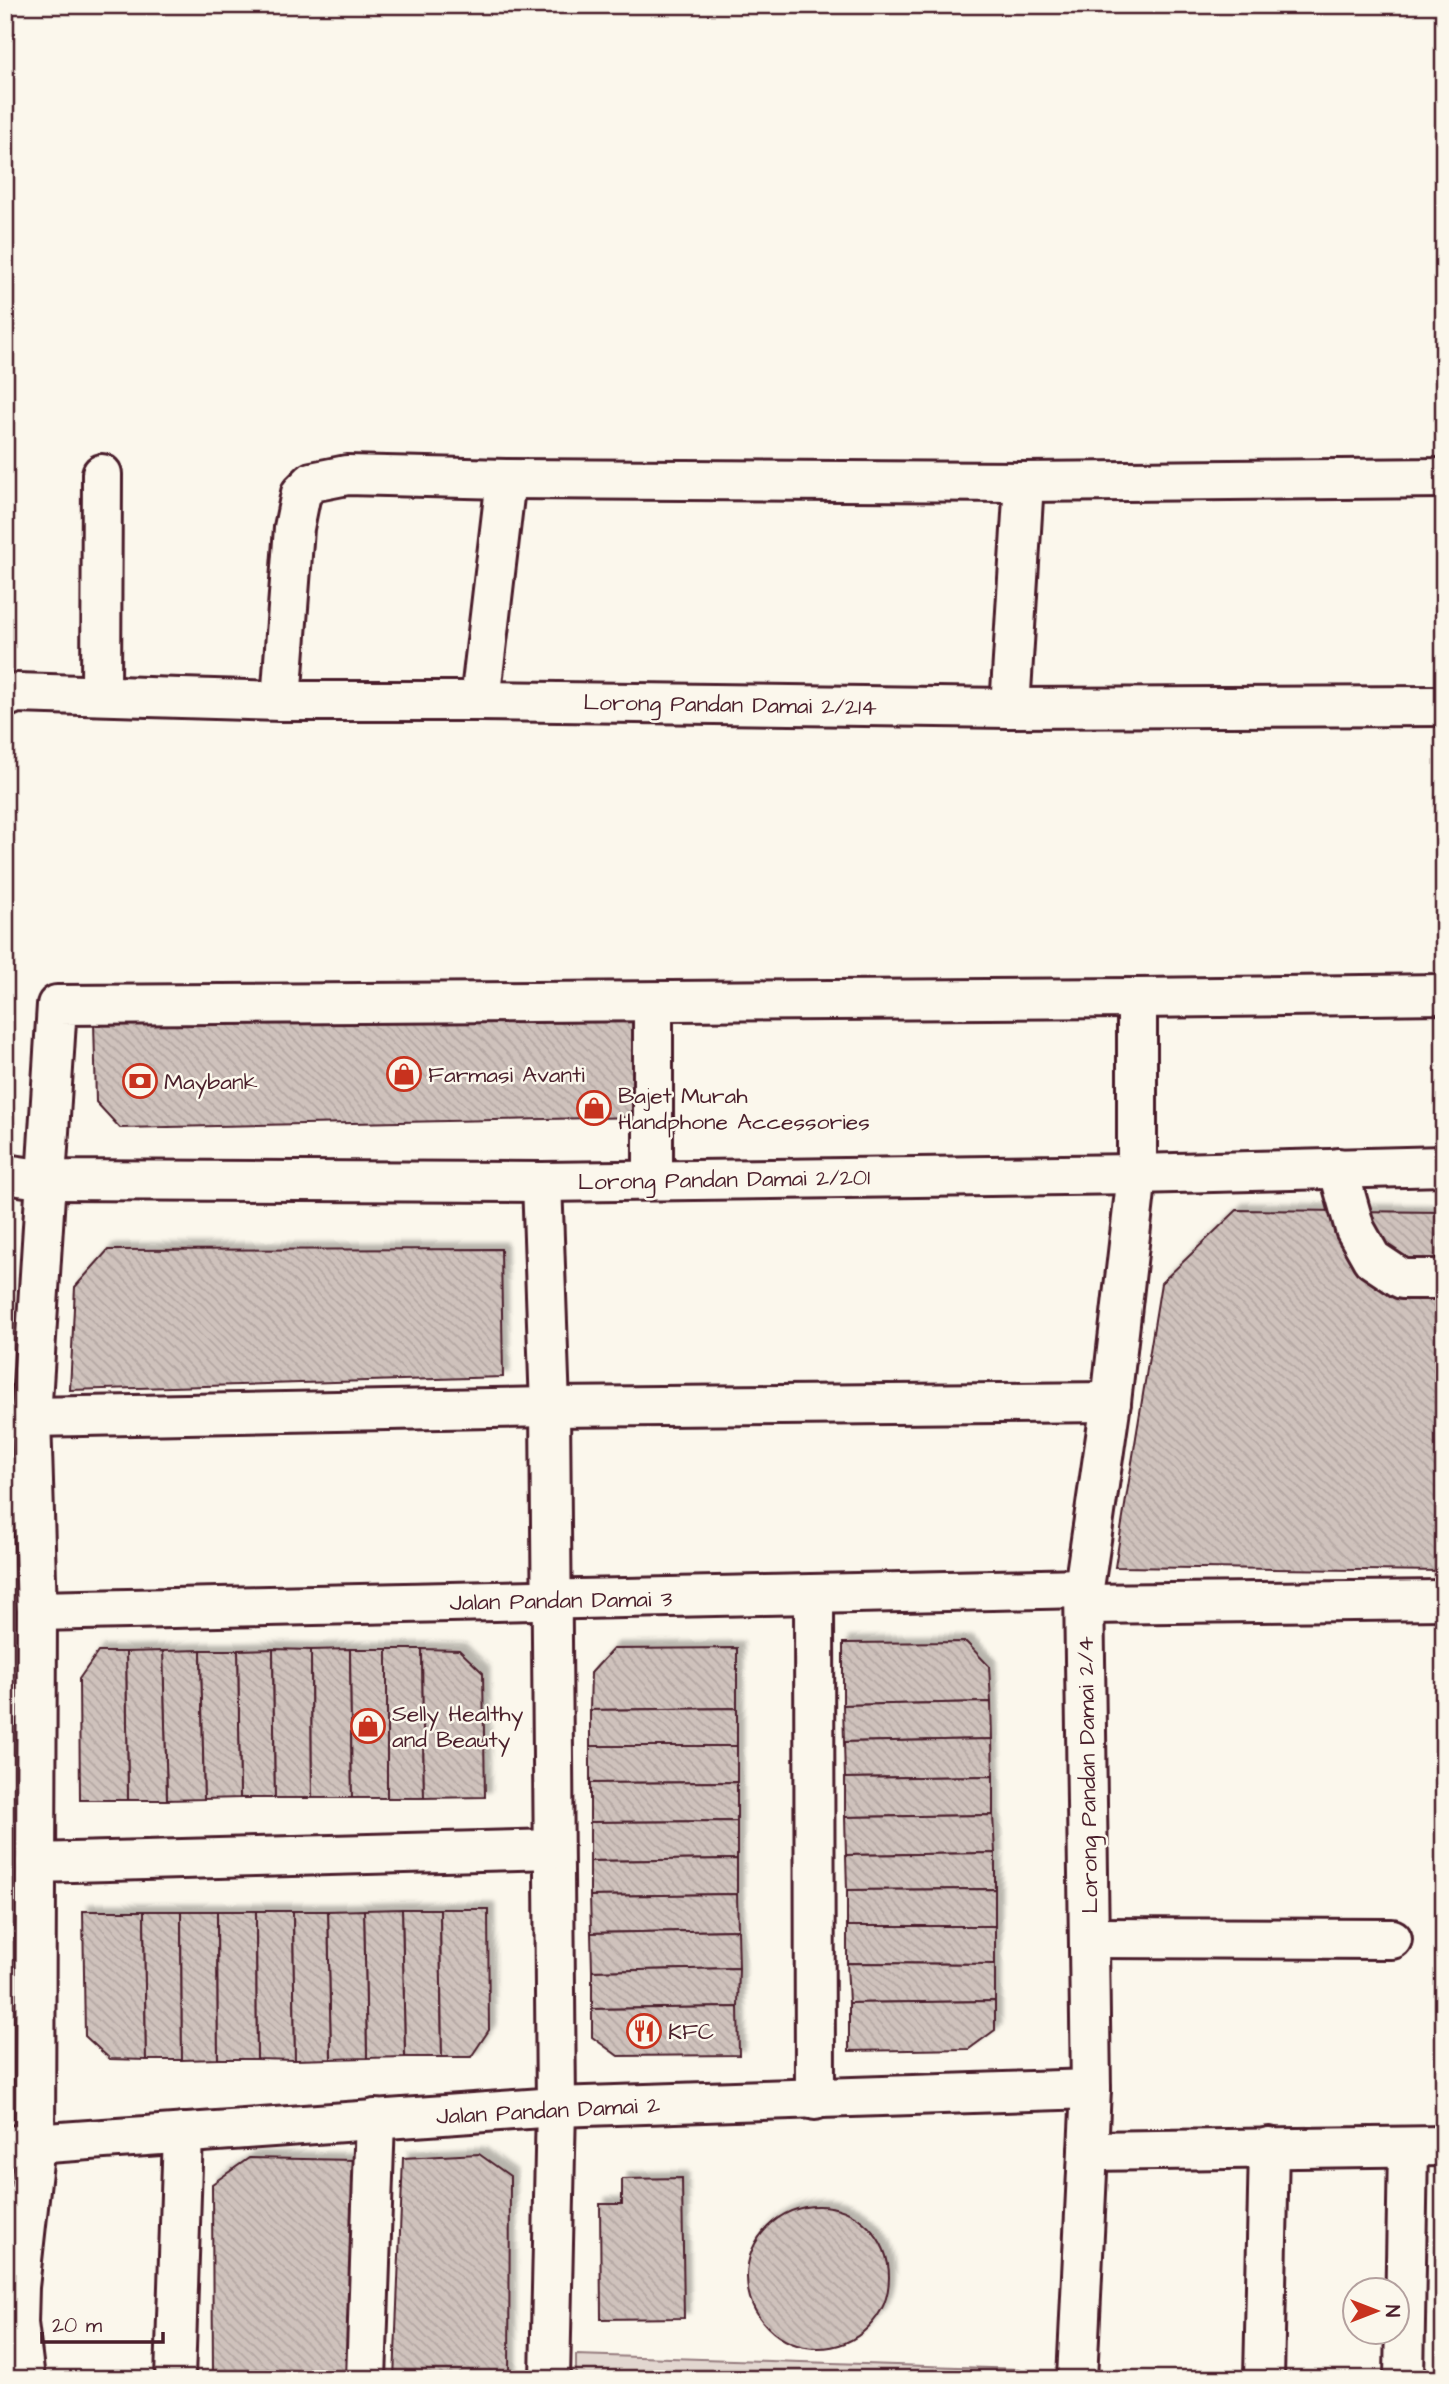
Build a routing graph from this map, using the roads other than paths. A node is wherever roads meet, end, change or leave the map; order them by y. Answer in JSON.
{"nodes":[{"id":1,"x":102,"y":474,"type":"dead end"},
{"id":2,"x":1444,"y":478,"type":"edge"},
{"id":3,"x":506,"y":479,"type":"junction"},
{"id":4,"x":1024,"y":482,"type":"junction"},
{"id":5,"x":9,"y":691,"type":"edge"},
{"id":6,"x":101,"y":695,"type":"junction"},
{"id":7,"x":281,"y":701,"type":"junction"},
{"id":8,"x":480,"y":701,"type":"junction"},
{"id":9,"x":1444,"y":706,"type":"edge"},
{"id":10,"x":1010,"y":708,"type":"junction"},
{"id":11,"x":1444,"y":994,"type":"edge"},
{"id":12,"x":1137,"y":998,"type":"junction"},
{"id":13,"x":653,"y":1002,"type":"junction"},
{"id":14,"x":1444,"y":1166,"type":"edge"},
{"id":15,"x":1338,"y":1168,"type":"junction"},
{"id":16,"x":5,"y":1174,"type":"edge"},
{"id":17,"x":1137,"y":1174,"type":"junction"},
{"id":18,"x":47,"y":1180,"type":"junction"},
{"id":19,"x":653,"y":1180,"type":"junction"},
{"id":20,"x":542,"y":1182,"type":"junction"},
{"id":21,"x":1444,"y":1279,"type":"edge"},
{"id":22,"x":1111,"y":1402,"type":"junction"},
{"id":23,"x":550,"y":1407,"type":"junction"},
{"id":24,"x":31,"y":1417,"type":"junction"},
{"id":25,"x":814,"y":1594,"type":"junction"},
{"id":26,"x":1084,"y":1596,"type":"junction"},
{"id":27,"x":551,"y":1600,"type":"junction"},
{"id":28,"x":1444,"y":1600,"type":"edge"},
{"id":29,"x":37,"y":1611,"type":"junction"},
{"id":30,"x":553,"y":1849,"type":"junction"},
{"id":31,"x":36,"y":1863,"type":"junction"},
{"id":32,"x":1089,"y":1938,"type":"junction"},
{"id":33,"x":1392,"y":1939,"type":"dead end"},
{"id":34,"x":1091,"y":2089,"type":"junction"},
{"id":35,"x":815,"y":2100,"type":"junction"},
{"id":36,"x":556,"y":2106,"type":"junction"},
{"id":37,"x":375,"y":2119,"type":"junction"},
{"id":38,"x":183,"y":2133,"type":"junction"},
{"id":39,"x":20,"y":2145,"type":"edge"},
{"id":40,"x":1426,"y":2146,"type":"edge"},
{"id":41,"x":1269,"y":2147,"type":"junction"},
{"id":42,"x":1088,"y":2151,"type":"junction"},
{"id":43,"x":25,"y":2379,"type":"edge"},
{"id":44,"x":175,"y":2379,"type":"edge"},
{"id":45,"x":366,"y":2379,"type":"edge"},
{"id":46,"x":550,"y":2379,"type":"edge"},
{"id":47,"x":1077,"y":2379,"type":"edge"},
{"id":48,"x":1264,"y":2379,"type":"edge"},
{"id":49,"x":1404,"y":2379,"type":"edge"}],
"edges":[{"from":1,"to":6,"type":"street"},
{"from":2,"to":4,"type":"street"},
{"from":3,"to":4,"type":"street"},
{"from":3,"to":7,"type":"street"},
{"from":3,"to":8,"type":"street"},
{"from":4,"to":10,"type":"street"},
{"from":5,"to":6,"type":"street","name":"Lorong Pandan Damai 2/214"},
{"from":6,"to":7,"type":"street","name":"Lorong Pandan Damai 2/214"},
{"from":7,"to":8,"type":"street","name":"Lorong Pandan Damai 2/214"},
{"from":8,"to":10,"type":"street","name":"Lorong Pandan Damai 2/214"},
{"from":9,"to":10,"type":"street","name":"Lorong Pandan Damai 2/214"},
{"from":11,"to":12,"type":"street"},
{"from":12,"to":13,"type":"street"},
{"from":12,"to":17,"type":"street","name":"Lorong Pandan Damai 2/4"},
{"from":13,"to":18,"type":"street"},
{"from":13,"to":19,"type":"street"},
{"from":14,"to":15,"type":"street","name":"Lorong Pandan Damai 2/201"},
{"from":15,"to":17,"type":"street","name":"Lorong Pandan Damai 2/201"},
{"from":15,"to":21,"type":"street"},
{"from":16,"to":18,"type":"street","name":"Lorong Pandan Damai 2/201"},
{"from":17,"to":19,"type":"street","name":"Lorong Pandan Damai 2/201"},
{"from":17,"to":22,"type":"street","name":"Lorong Pandan Damai 2/4"},
{"from":18,"to":20,"type":"street","name":"Lorong Pandan Damai 2/201"},
{"from":18,"to":24,"type":"street"},
{"from":19,"to":20,"type":"street","name":"Lorong Pandan Damai 2/201"},
{"from":20,"to":23,"type":"street"},
{"from":22,"to":23,"type":"street"},
{"from":22,"to":26,"type":"street","name":"Lorong Pandan Damai 2/4"},
{"from":23,"to":24,"type":"street"},
{"from":23,"to":27,"type":"street"},
{"from":24,"to":29,"type":"street"},
{"from":25,"to":26,"type":"street","name":"Jalan Pandan Damai 3"},
{"from":25,"to":27,"type":"street","name":"Jalan Pandan Damai 3"},
{"from":25,"to":35,"type":"street"},
{"from":26,"to":28,"type":"street","name":"Jalan Pandan Damai 3"},
{"from":26,"to":32,"type":"street","name":"Lorong Pandan Damai 2/4"},
{"from":27,"to":29,"type":"street","name":"Jalan Pandan Damai 3"},
{"from":27,"to":30,"type":"street"},
{"from":29,"to":31,"type":"street"},
{"from":30,"to":31,"type":"street"},
{"from":30,"to":36,"type":"street"},
{"from":31,"to":39,"type":"street"},
{"from":32,"to":33,"type":"street"},
{"from":32,"to":34,"type":"street","name":"Lorong Pandan Damai 2/4"},
{"from":34,"to":35,"type":"street","name":"Jalan Pandan Damai 2"},
{"from":34,"to":42,"type":"street","name":"Lorong Pandan Damai 2/4"},
{"from":35,"to":36,"type":"street","name":"Jalan Pandan Damai 2"},
{"from":36,"to":37,"type":"street","name":"Jalan Pandan Damai 2"},
{"from":36,"to":46,"type":"street"},
{"from":37,"to":38,"type":"street","name":"Jalan Pandan Damai 2"},
{"from":37,"to":45,"type":"street"},
{"from":38,"to":39,"type":"street","name":"Jalan Pandan Damai 2"},
{"from":38,"to":44,"type":"street"},
{"from":39,"to":43,"type":"street"},
{"from":40,"to":41,"type":"street"},
{"from":40,"to":49,"type":"street"},
{"from":41,"to":42,"type":"street"},
{"from":41,"to":48,"type":"street"},
{"from":42,"to":47,"type":"street","name":"Lorong Pandan Damai 2/4"}]}
